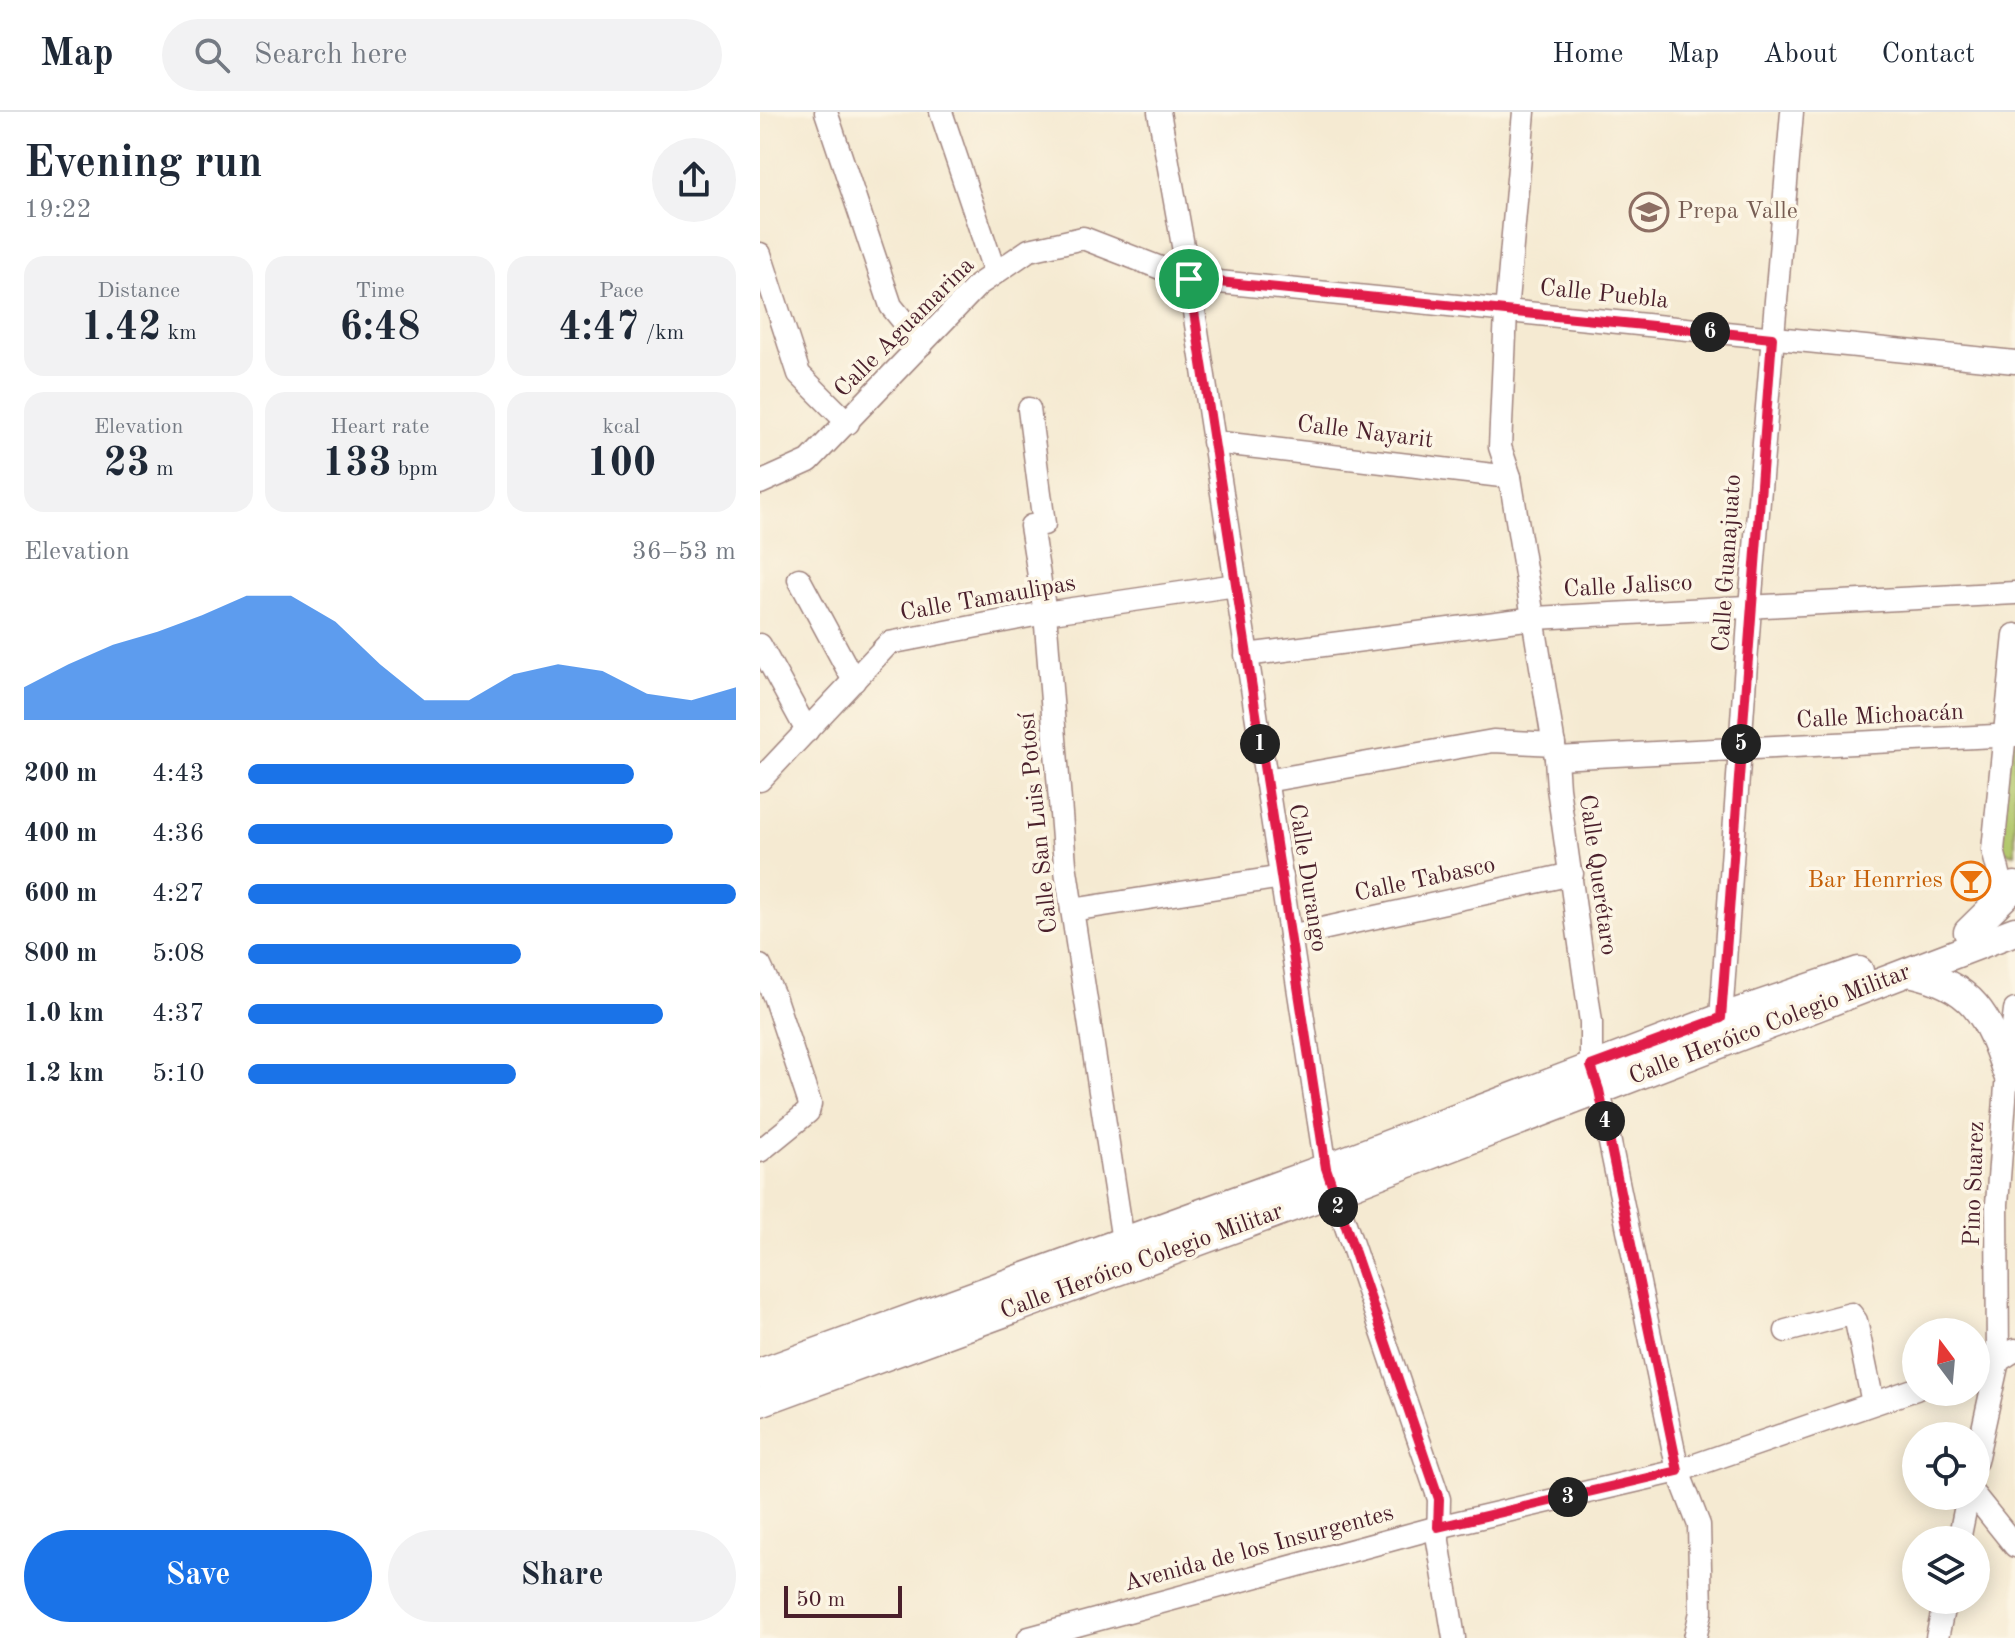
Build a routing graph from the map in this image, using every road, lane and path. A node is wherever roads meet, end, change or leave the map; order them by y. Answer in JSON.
{"nodes":[{"id":1,"x":826,"y":112,"type":"edge"},
{"id":2,"x":941,"y":112,"type":"edge"},
{"id":3,"x":1159,"y":112,"type":"edge"},
{"id":4,"x":1524,"y":112,"type":"edge"},
{"id":5,"x":1792,"y":112,"type":"edge"},
{"id":6,"x":760,"y":254,"type":"edge"},
{"id":7,"x":995,"y":273,"type":"junction"},
{"id":8,"x":1189,"y":279,"type":"junction"},
{"id":9,"x":1506,"y":312,"type":"junction"},
{"id":10,"x":1772,"y":338,"type":"junction"},
{"id":11,"x":922,"y":344,"type":"junction"},
{"id":12,"x":2015,"y":362,"type":"edge"},
{"id":13,"x":1029,"y":409,"type":"dead end"},
{"id":14,"x":848,"y":423,"type":"junction"},
{"id":15,"x":1213,"y":442,"type":"junction"},
{"id":16,"x":1510,"y":477,"type":"junction"},
{"id":17,"x":760,"y":483,"type":"edge"},
{"id":18,"x":799,"y":579,"type":"dead end"},
{"id":19,"x":1236,"y":585,"type":"junction"},
{"id":20,"x":2015,"y":593,"type":"edge"},
{"id":21,"x":1750,"y":607,"type":"junction"},
{"id":22,"x":1045,"y":613,"type":"junction"},
{"id":23,"x":1535,"y":618,"type":"junction"},
{"id":24,"x":2015,"y":635,"type":"edge"},
{"id":25,"x":760,"y":645,"type":"edge"},
{"id":26,"x":1246,"y":655,"type":"junction"},
{"id":27,"x":854,"y":681,"type":"junction"},
{"id":28,"x":807,"y":731,"type":"junction"},
{"id":29,"x":2010,"y":735,"type":"edge"},
{"id":30,"x":1555,"y":751,"type":"junction"},
{"id":31,"x":1740,"y":751,"type":"junction"},
{"id":32,"x":760,"y":780,"type":"edge"},
{"id":33,"x":1266,"y":781,"type":"junction"},
{"id":34,"x":1572,"y":874,"type":"junction"},
{"id":35,"x":1282,"y":877,"type":"junction"},
{"id":36,"x":2012,"y":900,"type":"edge"},
{"id":37,"x":1072,"y":910,"type":"junction"},
{"id":38,"x":2015,"y":931,"type":"edge"},
{"id":39,"x":1290,"y":936,"type":"junction"},
{"id":40,"x":760,"y":966,"type":"edge"},
{"id":41,"x":1892,"y":972,"type":"junction"},
{"id":42,"x":767,"y":999,"type":"edge"},
{"id":43,"x":2015,"y":1010,"type":"edge"},
{"id":44,"x":1721,"y":1018,"type":"junction"},
{"id":45,"x":2007,"y":1073,"type":"junction"},
{"id":46,"x":1595,"y":1078,"type":"junction"},
{"id":47,"x":760,"y":1151,"type":"edge"},
{"id":48,"x":1329,"y":1180,"type":"junction"},
{"id":49,"x":1123,"y":1241,"type":"junction"},
{"id":50,"x":1094,"y":1266,"type":"junction"},
{"id":51,"x":1786,"y":1331,"type":"dead end"},
{"id":52,"x":906,"y":1334,"type":"junction"},
{"id":53,"x":2007,"y":1355,"type":"edge"},
{"id":54,"x":760,"y":1373,"type":"edge"},
{"id":55,"x":1902,"y":1394,"type":"edge"},
{"id":56,"x":760,"y":1402,"type":"edge"},
{"id":57,"x":1873,"y":1403,"type":"junction"},
{"id":58,"x":1987,"y":1422,"type":"edge"},
{"id":59,"x":1678,"y":1471,"type":"junction"},
{"id":60,"x":1986,"y":1510,"type":"edge"},
{"id":61,"x":1438,"y":1527,"type":"junction"},
{"id":62,"x":2015,"y":1546,"type":"edge"},
{"id":63,"x":1942,"y":1614,"type":"edge"},
{"id":64,"x":1029,"y":1638,"type":"edge"},
{"id":65,"x":1454,"y":1638,"type":"edge"},
{"id":66,"x":1695,"y":1638,"type":"edge"},
{"id":67,"x":1937,"y":1638,"type":"edge"}],
"edges":[{"from":1,"to":11,"type":"street"},
{"from":2,"to":7,"type":"street"},
{"from":3,"to":8,"type":"street","name":"Calle Durango"},
{"from":4,"to":9,"type":"street","name":"Calle Querétaro"},
{"from":5,"to":10,"type":"street","name":"Calle Guanajuato"},
{"from":6,"to":14,"type":"street"},
{"from":7,"to":8,"type":"street","name":"Calle Aguamarina"},
{"from":7,"to":11,"type":"street","name":"Calle Aguamarina"},
{"from":8,"to":9,"type":"street","name":"Calle Puebla"},
{"from":8,"to":15,"type":"street","name":"Calle Durango"},
{"from":9,"to":10,"type":"street","name":"Calle Puebla"},
{"from":9,"to":16,"type":"street","name":"Calle Querétaro"},
{"from":10,"to":12,"type":"street","name":"Calle Puebla"},
{"from":10,"to":21,"type":"street","name":"Calle Guanajuato"},
{"from":11,"to":14,"type":"street","name":"Calle Aguamarina"},
{"from":13,"to":22,"type":"street","name":"Calle San Luis Potosí"},
{"from":14,"to":17,"type":"street","name":"Calle Aguamarina"},
{"from":15,"to":16,"type":"street","name":"Calle Nayarit"},
{"from":15,"to":19,"type":"street","name":"Calle Durango"},
{"from":16,"to":23,"type":"street","name":"Calle Querétaro"},
{"from":18,"to":27,"type":"street"},
{"from":19,"to":22,"type":"street","name":"Calle Tamaulipas"},
{"from":19,"to":26,"type":"street","name":"Calle Durango"},
{"from":20,"to":21,"type":"street","name":"Calle Jalisco"},
{"from":21,"to":23,"type":"street","name":"Calle Jalisco"},
{"from":21,"to":31,"type":"street","name":"Calle Guanajuato"},
{"from":22,"to":27,"type":"street","name":"Calle Tamaulipas"},
{"from":22,"to":37,"type":"street","name":"Calle San Luis Potosí"},
{"from":23,"to":26,"type":"street","name":"Calle Jalisco"},
{"from":23,"to":30,"type":"street","name":"Calle Querétaro"},
{"from":24,"to":29,"type":"street"},
{"from":25,"to":28,"type":"street"},
{"from":26,"to":33,"type":"street","name":"Calle Durango"},
{"from":27,"to":28,"type":"street","name":"Calle Tamaulipas"},
{"from":28,"to":32,"type":"street","name":"Calle Tamaulipas"},
{"from":29,"to":31,"type":"street","name":"Calle Michoacán"},
{"from":29,"to":36,"type":"street"},
{"from":30,"to":31,"type":"street","name":"Calle Michoacán"},
{"from":30,"to":33,"type":"street","name":"Calle Michoacán"},
{"from":30,"to":34,"type":"street","name":"Calle Querétaro"},
{"from":31,"to":44,"type":"street","name":"Calle Guanajuato"},
{"from":33,"to":35,"type":"street","name":"Calle Durango"},
{"from":34,"to":39,"type":"street","name":"Calle Tabasco"},
{"from":34,"to":46,"type":"street","name":"Calle Querétaro"},
{"from":35,"to":37,"type":"street"},
{"from":35,"to":39,"type":"street","name":"Calle Durango"},
{"from":36,"to":41,"type":"main road","name":"Calle Heróico Colegio Militar"},
{"from":37,"to":49,"type":"street","name":"Calle San Luis Potosí"},
{"from":38,"to":41,"type":"main road","name":"Calle Heróico Colegio Militar"},
{"from":39,"to":48,"type":"street","name":"Calle Durango"},
{"from":40,"to":42,"type":"street"},
{"from":41,"to":44,"type":"main road","name":"Calle Heróico Colegio Militar"},
{"from":41,"to":45,"type":"main road"},
{"from":41,"to":46,"type":"main road","name":"Calle Heróico Colegio Militar"},
{"from":42,"to":47,"type":"street"},
{"from":43,"to":45,"type":"street","name":"Pino Suarez"},
{"from":44,"to":46,"type":"main road","name":"Calle Heróico Colegio Militar"},
{"from":45,"to":53,"type":"street","name":"Pino Suarez"},
{"from":46,"to":48,"type":"main road","name":"Calle Heróico Colegio Militar"},
{"from":46,"to":59,"type":"street","name":"Calle Querétaro"},
{"from":48,"to":49,"type":"main road","name":"Calle Heróico Colegio Militar"},
{"from":48,"to":50,"type":"main road","name":"Calle Heróico Colegio Militar"},
{"from":48,"to":61,"type":"street","name":"Calle Durango"},
{"from":49,"to":50,"type":"main road","name":"Calle Heróico Colegio Militar"},
{"from":50,"to":52,"type":"main road","name":"Calle Heróico Colegio Militar"},
{"from":51,"to":57,"type":"street"},
{"from":52,"to":54,"type":"main road","name":"Calle Heróico Colegio Militar"},
{"from":52,"to":56,"type":"main road","name":"Calle Heróico Colegio Militar"},
{"from":53,"to":58,"type":"street","name":"Pino Suarez"},
{"from":55,"to":57,"type":"street","name":"Avenida de los Insurgentes"},
{"from":57,"to":59,"type":"street","name":"Avenida de los Insurgentes"},
{"from":59,"to":61,"type":"street","name":"Avenida de los Insurgentes"},
{"from":59,"to":66,"type":"street","name":"Calle Querétaro"},
{"from":60,"to":62,"type":"street"},
{"from":61,"to":64,"type":"street","name":"Avenida de los Insurgentes"},
{"from":61,"to":65,"type":"street","name":"Calle Durango"},
{"from":63,"to":67,"type":"street"}]}
